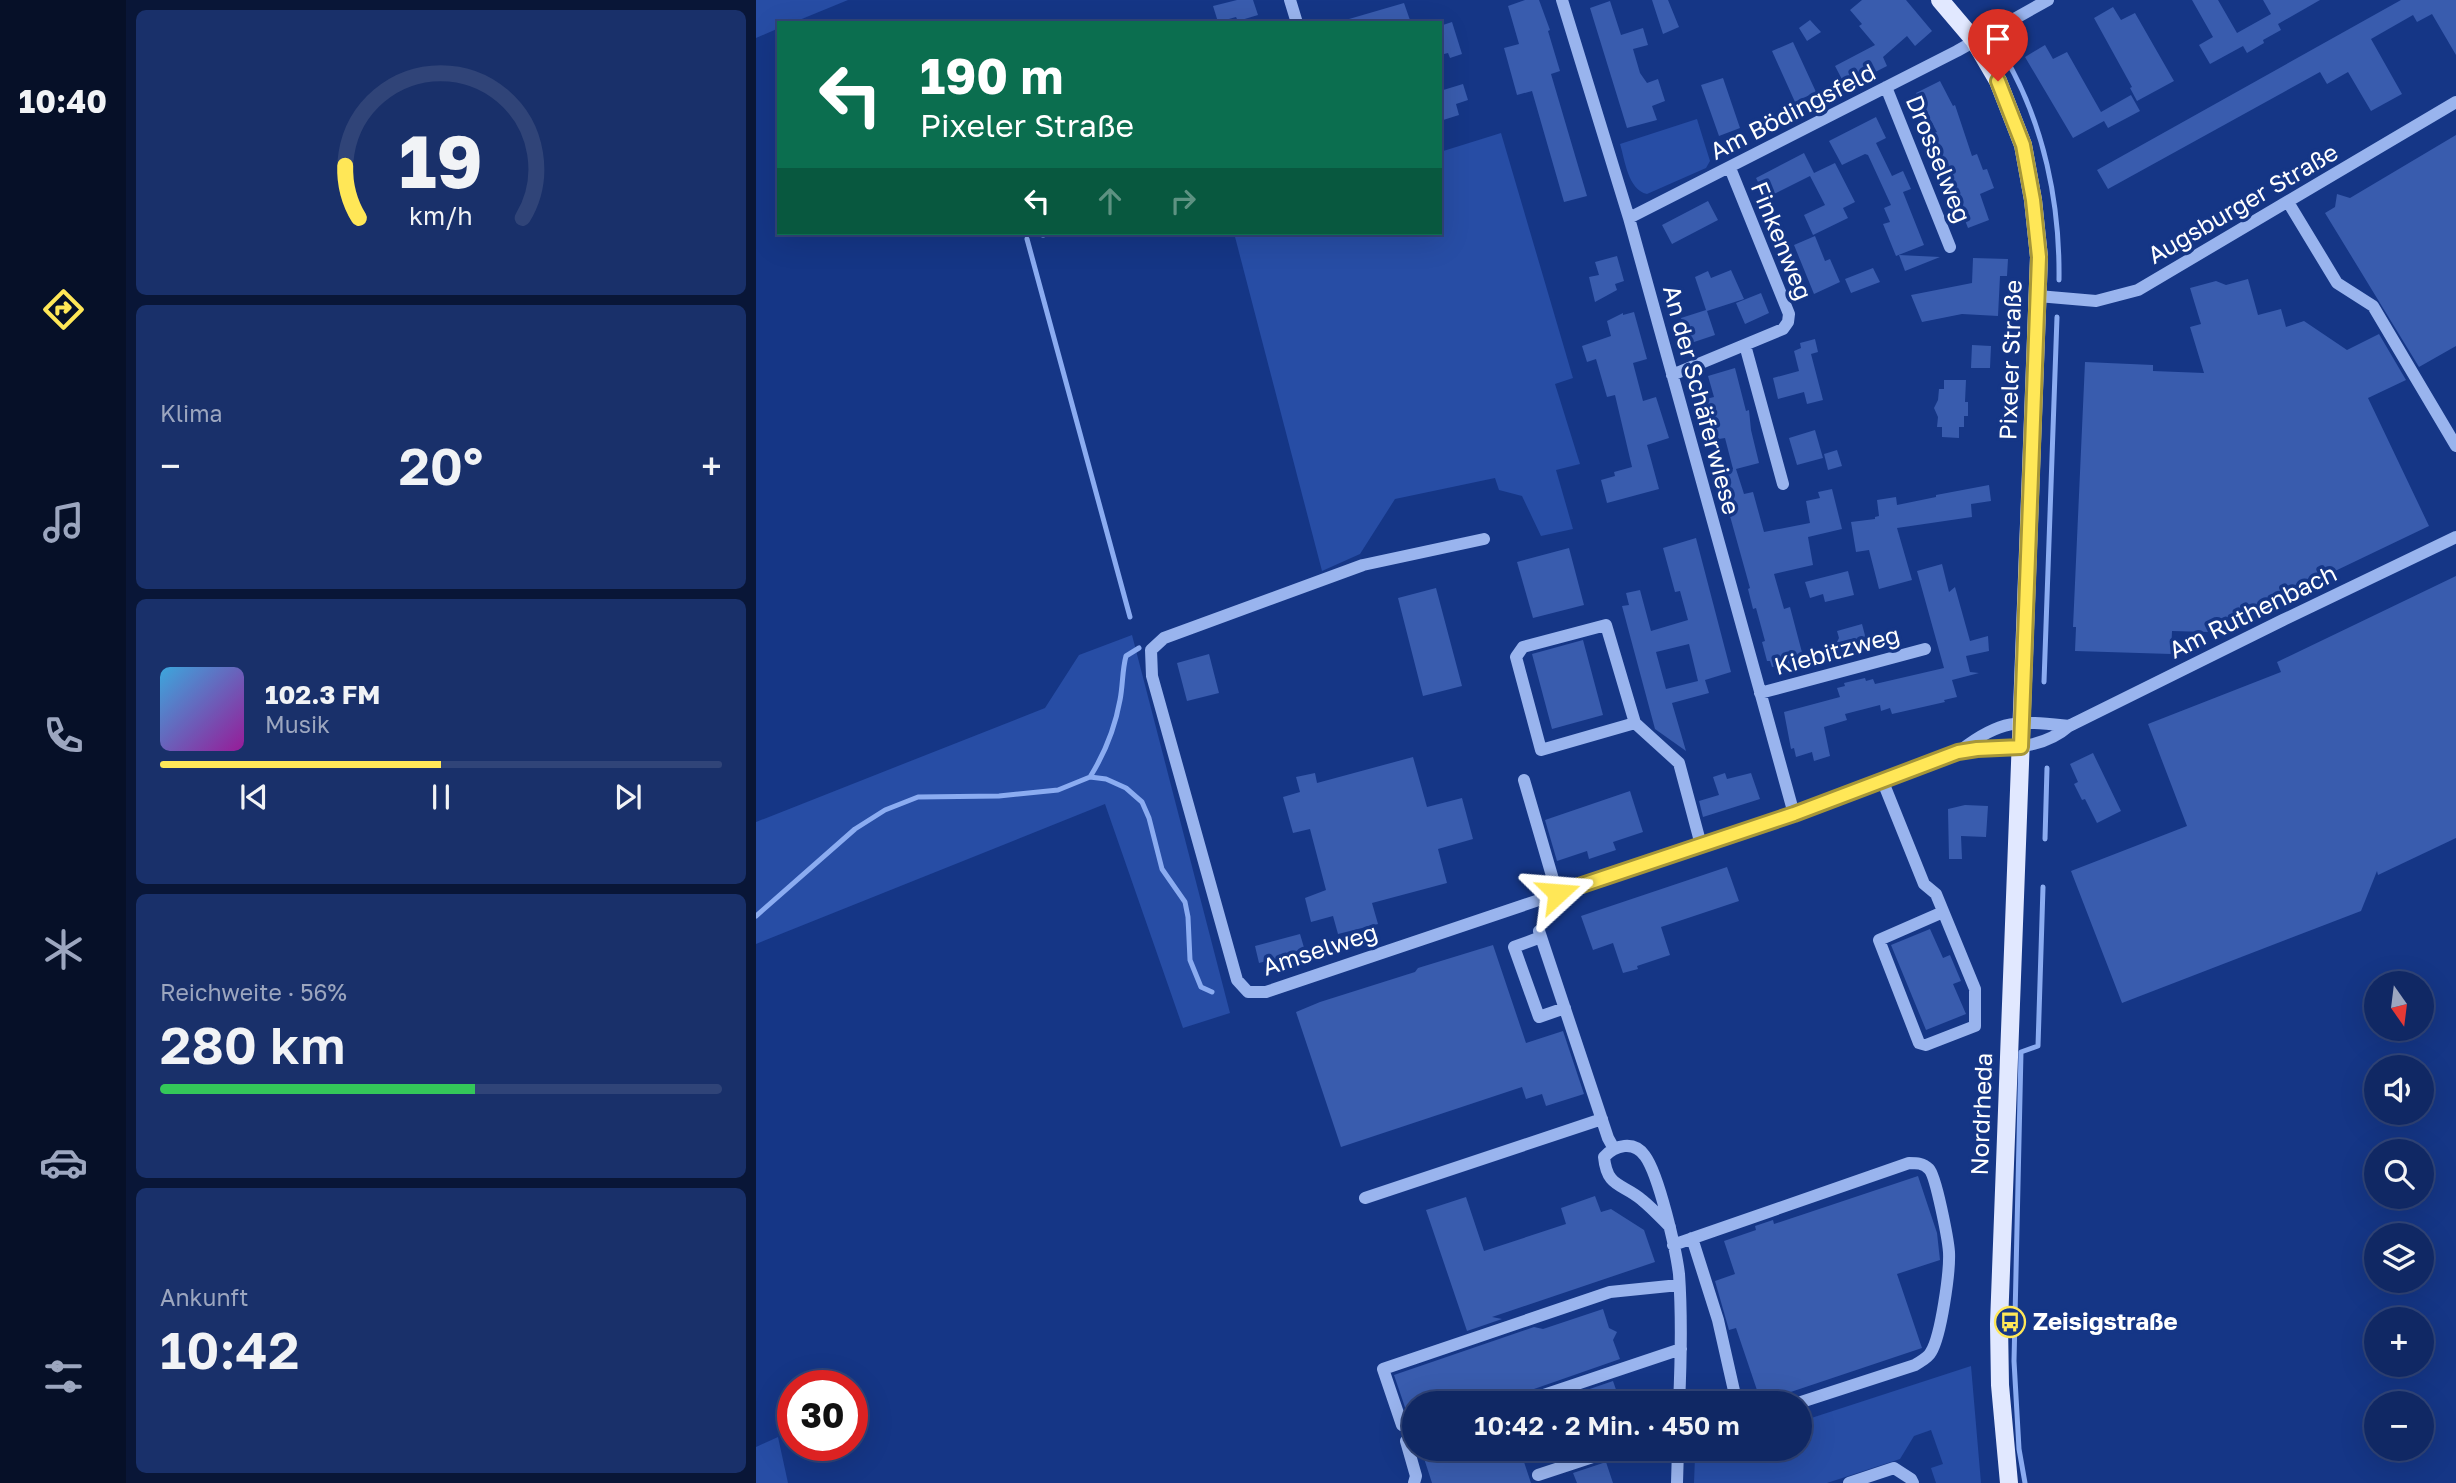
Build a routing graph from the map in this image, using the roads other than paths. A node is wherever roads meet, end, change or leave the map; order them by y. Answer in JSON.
{"nodes":[{"id":1,"x":1290,"y":0,"type":"edge"},
{"id":2,"x":1562,"y":0,"type":"edge"},
{"id":3,"x":1940,"y":0,"type":"edge"},
{"id":4,"x":2048,"y":0,"type":"edge"},
{"id":5,"x":1296,"y":21,"type":"edge"},
{"id":6,"x":1974,"y":40,"type":"junction"},
{"id":7,"x":1886,"y":87,"type":"junction"},
{"id":8,"x":2456,"y":102,"type":"edge"},
{"id":9,"x":1730,"y":168,"type":"junction"},
{"id":10,"x":2288,"y":202,"type":"junction"},
{"id":11,"x":1629,"y":218,"type":"junction"},
{"id":12,"x":1950,"y":247,"type":"dead end"},
{"id":13,"x":2038,"y":296,"type":"junction"},
{"id":14,"x":1745,"y":345,"type":"junction"},
{"id":15,"x":1672,"y":375,"type":"junction"},
{"id":16,"x":2456,"y":446,"type":"edge"},
{"id":17,"x":1783,"y":484,"type":"dead end"},
{"id":18,"x":2456,"y":537,"type":"edge"},
{"id":19,"x":1484,"y":539,"type":"dead end"},
{"id":20,"x":1925,"y":649,"type":"dead end"},
{"id":21,"x":1760,"y":693,"type":"junction"},
{"id":22,"x":2022,"y":722,"type":"junction"},
{"id":23,"x":1635,"y":723,"type":"junction"},
{"id":24,"x":2069,"y":726,"type":"junction"},
{"id":25,"x":2021,"y":747,"type":"junction"},
{"id":26,"x":1958,"y":752,"type":"junction"},
{"id":27,"x":1524,"y":780,"type":"dead end"},
{"id":28,"x":1883,"y":782,"type":"junction"},
{"id":29,"x":1794,"y":814,"type":"junction"},
{"id":30,"x":1701,"y":845,"type":"junction"},
{"id":31,"x":1558,"y":893,"type":"junction"},
{"id":32,"x":1943,"y":912,"type":"junction"},
{"id":33,"x":1565,"y":1008,"type":"junction"},
{"id":34,"x":1602,"y":1119,"type":"junction"},
{"id":35,"x":1613,"y":1147,"type":"junction"},
{"id":36,"x":1365,"y":1198,"type":"dead end"},
{"id":37,"x":1670,"y":1227,"type":"junction"},
{"id":38,"x":1692,"y":1238,"type":"junction"},
{"id":39,"x":1673,"y":1244,"type":"junction"},
{"id":40,"x":1679,"y":1285,"type":"junction"},
{"id":41,"x":1681,"y":1349,"type":"junction"},
{"id":42,"x":1556,"y":1391,"type":"edge"},
{"id":43,"x":1679,"y":1391,"type":"edge"},
{"id":44,"x":1733,"y":1391,"type":"edge"},
{"id":45,"x":1812,"y":1398,"type":"edge"},
{"id":46,"x":1402,"y":1425,"type":"dead end"},
{"id":47,"x":1412,"y":1461,"type":"edge"},
{"id":48,"x":1581,"y":1461,"type":"edge"},
{"id":49,"x":1677,"y":1461,"type":"edge"},
{"id":50,"x":1538,"y":1475,"type":"dead end"},
{"id":51,"x":1414,"y":1483,"type":"edge"},
{"id":52,"x":1676,"y":1483,"type":"edge"},
{"id":53,"x":1849,"y":1483,"type":"edge"},
{"id":54,"x":1913,"y":1483,"type":"edge"},
{"id":55,"x":2008,"y":1483,"type":"edge"}],
"edges":[{"from":1,"to":5,"type":"street"},
{"from":2,"to":11,"type":"street","name":"An der Schäferwiese"},
{"from":3,"to":6,"type":"main road","name":"Pixeler Straße"},
{"from":4,"to":6,"type":"street","name":"Am Bödingsfeld"},
{"from":6,"to":7,"type":"street","name":"Am Bödingsfeld"},
{"from":6,"to":13,"type":"main road","name":"Pixeler Straße"},
{"from":7,"to":9,"type":"street","name":"Am Bödingsfeld"},
{"from":7,"to":12,"type":"street","name":"Drosselweg"},
{"from":8,"to":10,"type":"street","name":"Augsburger Straße"},
{"from":9,"to":11,"type":"street","name":"Am Bödingsfeld"},
{"from":9,"to":14,"type":"street","name":"Finkenweg"},
{"from":10,"to":13,"type":"street","name":"Augsburger Straße"},
{"from":10,"to":16,"type":"street"},
{"from":11,"to":15,"type":"street","name":"An der Schäferwiese"},
{"from":13,"to":22,"type":"main road","name":"Pixeler Straße"},
{"from":14,"to":15,"type":"street","name":"Finkenweg"},
{"from":14,"to":17,"type":"street"},
{"from":15,"to":21,"type":"street","name":"An der Schäferwiese"},
{"from":18,"to":24,"type":"street","name":"Am Ruthenbach"},
{"from":19,"to":31,"type":"street","name":"Amselweg"},
{"from":20,"to":21,"type":"street","name":"Kiebitzweg"},
{"from":21,"to":29,"type":"street","name":"An der Schäferwiese"},
{"from":22,"to":24,"type":"street"},
{"from":22,"to":25,"type":"main road","name":"Pixeler Straße"},
{"from":22,"to":26,"type":"street","name":"Amselweg"},
{"from":23,"to":23,"type":"street"},
{"from":23,"to":30,"type":"street"},
{"from":24,"to":25,"type":"street","name":"Am Ruthenbach"},
{"from":25,"to":26,"type":"street","name":"Amselweg"},
{"from":25,"to":55,"type":"main road","name":"Nordrheda"},
{"from":26,"to":28,"type":"street","name":"Amselweg"},
{"from":27,"to":31,"type":"street"},
{"from":28,"to":29,"type":"street","name":"Amselweg"},
{"from":28,"to":32,"type":"street"},
{"from":29,"to":30,"type":"street","name":"Amselweg"},
{"from":30,"to":31,"type":"street","name":"Amselweg"},
{"from":32,"to":32,"type":"street"},
{"from":33,"to":33,"type":"street"},
{"from":33,"to":34,"type":"street"},
{"from":34,"to":35,"type":"street"},
{"from":34,"to":36,"type":"street"},
{"from":35,"to":37,"type":"street"},
{"from":35,"to":37,"type":"street"},
{"from":37,"to":39,"type":"street"},
{"from":38,"to":39,"type":"street"},
{"from":38,"to":44,"type":"street"},
{"from":38,"to":45,"type":"street"},
{"from":39,"to":40,"type":"street"},
{"from":40,"to":41,"type":"street"},
{"from":40,"to":46,"type":"street"},
{"from":41,"to":42,"type":"street"},
{"from":41,"to":43,"type":"street"},
{"from":47,"to":51,"type":"street"},
{"from":48,"to":50,"type":"street"},
{"from":49,"to":52,"type":"street"},
{"from":53,"to":54,"type":"street"}]}
